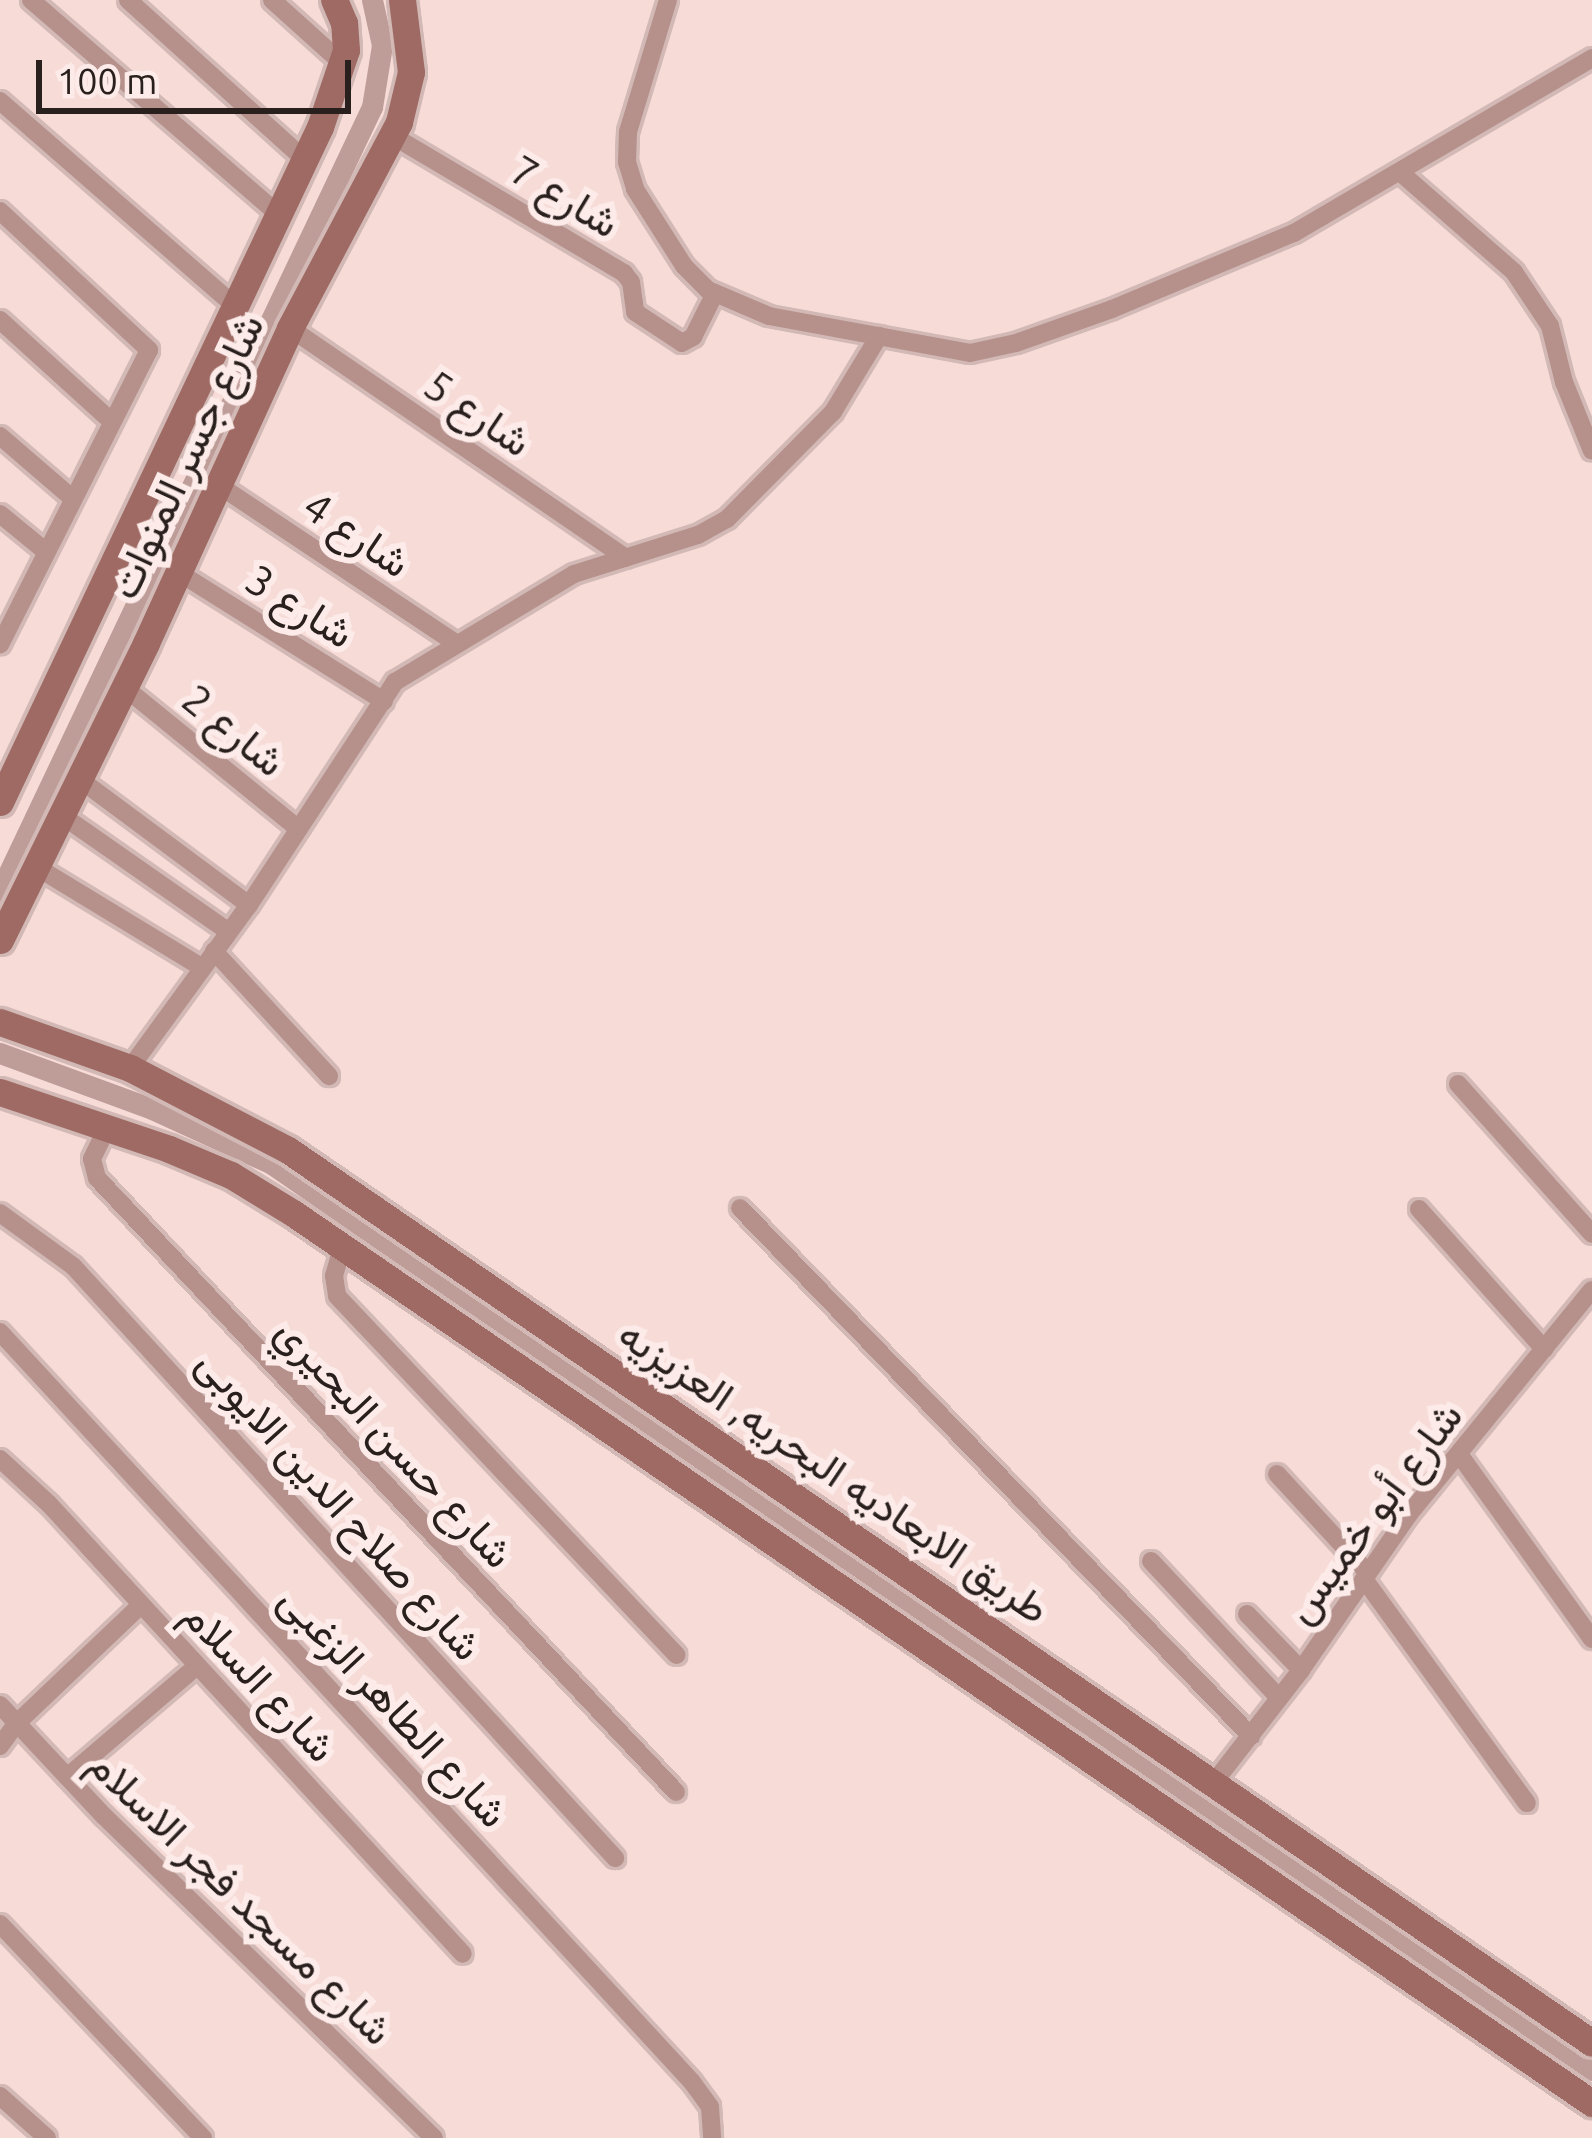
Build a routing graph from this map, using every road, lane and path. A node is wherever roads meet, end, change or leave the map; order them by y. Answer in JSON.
{"nodes":[{"id":1,"x":31,"y":0,"type":"edge"},
{"id":2,"x":128,"y":0,"type":"edge"},
{"id":3,"x":272,"y":0,"type":"edge"},
{"id":4,"x":334,"y":0,"type":"edge"},
{"id":5,"x":402,"y":0,"type":"edge"},
{"id":6,"x":668,"y":0,"type":"edge"},
{"id":7,"x":1592,"y":58,"type":"edge"},
{"id":8,"x":343,"y":64,"type":"junction"},
{"id":9,"x":0,"y":101,"type":"edge"},
{"id":10,"x":392,"y":136,"type":"junction"},
{"id":11,"x":305,"y":160,"type":"junction"},
{"id":12,"x":1401,"y":172,"type":"junction"},
{"id":13,"x":0,"y":211,"type":"edge"},
{"id":14,"x":278,"y":214,"type":"junction"},
{"id":15,"x":715,"y":293,"type":"junction"},
{"id":16,"x":235,"y":306,"type":"junction"},
{"id":17,"x":0,"y":320,"type":"edge"},
{"id":18,"x":290,"y":328,"type":"junction"},
{"id":19,"x":879,"y":336,"type":"junction"},
{"id":20,"x":111,"y":422,"type":"junction"},
{"id":21,"x":0,"y":436,"type":"edge"},
{"id":22,"x":1592,"y":451,"type":"edge"},
{"id":23,"x":217,"y":484,"type":"junction"},
{"id":24,"x":72,"y":498,"type":"junction"},
{"id":25,"x":0,"y":514,"type":"edge"},
{"id":26,"x":45,"y":550,"type":"junction"},
{"id":27,"x":626,"y":558,"type":"junction"},
{"id":28,"x":178,"y":572,"type":"junction"},
{"id":29,"x":0,"y":644,"type":"edge"},
{"id":30,"x":457,"y":644,"type":"junction"},
{"id":31,"x":124,"y":687,"type":"junction"},
{"id":32,"x":384,"y":701,"type":"junction"},
{"id":33,"x":78,"y":778,"type":"junction"},
{"id":34,"x":0,"y":802,"type":"edge"},
{"id":35,"x":60,"y":814,"type":"junction"},
{"id":36,"x":299,"y":829,"type":"junction"},
{"id":37,"x":35,"y":866,"type":"junction"},
{"id":38,"x":249,"y":905,"type":"junction"},
{"id":39,"x":229,"y":931,"type":"junction"},
{"id":40,"x":0,"y":940,"type":"edge"},
{"id":41,"x":214,"y":951,"type":"junction"},
{"id":42,"x":201,"y":967,"type":"junction"},
{"id":43,"x":0,"y":1022,"type":"edge"},
{"id":44,"x":130,"y":1068,"type":"junction"},
{"id":45,"x":329,"y":1076,"type":"dead end"},
{"id":46,"x":1457,"y":1084,"type":"dead end"},
{"id":47,"x":0,"y":1093,"type":"edge"},
{"id":48,"x":105,"y":1132,"type":"junction"},
{"id":49,"x":740,"y":1208,"type":"dead end"},
{"id":50,"x":1419,"y":1209,"type":"dead end"},
{"id":51,"x":0,"y":1213,"type":"edge"},
{"id":52,"x":1592,"y":1234,"type":"edge"},
{"id":53,"x":342,"y":1248,"type":"junction"},
{"id":54,"x":1592,"y":1290,"type":"edge"},
{"id":55,"x":0,"y":1332,"type":"edge"},
{"id":56,"x":1544,"y":1348,"type":"junction"},
{"id":57,"x":1459,"y":1454,"type":"junction"},
{"id":58,"x":0,"y":1460,"type":"edge"},
{"id":59,"x":1276,"y":1474,"type":"dead end"},
{"id":60,"x":1151,"y":1561,"type":"dead end"},
{"id":61,"x":1366,"y":1576,"type":"junction"},
{"id":62,"x":141,"y":1605,"type":"junction"},
{"id":63,"x":1247,"y":1614,"type":"dead end"},
{"id":64,"x":1592,"y":1640,"type":"edge"},
{"id":65,"x":677,"y":1655,"type":"dead end"},
{"id":66,"x":197,"y":1666,"type":"junction"},
{"id":67,"x":1301,"y":1670,"type":"junction"},
{"id":68,"x":1280,"y":1698,"type":"junction"},
{"id":69,"x":0,"y":1705,"type":"edge"},
{"id":70,"x":17,"y":1723,"type":"junction"},
{"id":71,"x":1251,"y":1736,"type":"junction"},
{"id":72,"x":0,"y":1746,"type":"edge"},
{"id":73,"x":68,"y":1777,"type":"junction"},
{"id":74,"x":1215,"y":1781,"type":"junction"},
{"id":75,"x":676,"y":1792,"type":"dead end"},
{"id":76,"x":1527,"y":1803,"type":"dead end"},
{"id":77,"x":615,"y":1858,"type":"dead end"},
{"id":78,"x":0,"y":1924,"type":"edge"},
{"id":79,"x":463,"y":1954,"type":"dead end"},
{"id":80,"x":1592,"y":2043,"type":"edge"},
{"id":81,"x":1,"y":2098,"type":"edge"},
{"id":82,"x":1592,"y":2103,"type":"edge"},
{"id":83,"x":47,"y":2138,"type":"edge"},
{"id":84,"x":203,"y":2138,"type":"edge"},
{"id":85,"x":434,"y":2138,"type":"edge"},
{"id":86,"x":712,"y":2138,"type":"edge"}],
"edges":[{"from":1,"to":14,"type":"street"},
{"from":2,"to":11,"type":"street"},
{"from":3,"to":8,"type":"street"},
{"from":4,"to":8,"type":"street","name":"شارع جسر المنوات"},
{"from":5,"to":10,"type":"street","name":"شارع جسر المنوات"},
{"from":6,"to":15,"type":"street"},
{"from":7,"to":12,"type":"street"},
{"from":8,"to":11,"type":"street","name":"شارع جسر المنوات"},
{"from":9,"to":16,"type":"street"},
{"from":10,"to":15,"type":"street","name":"شارع 7"},
{"from":10,"to":18,"type":"street","name":"شارع جسر المنوات"},
{"from":11,"to":14,"type":"street","name":"شارع جسر المنوات"},
{"from":12,"to":19,"type":"street"},
{"from":12,"to":22,"type":"street"},
{"from":13,"to":20,"type":"street"},
{"from":14,"to":16,"type":"street","name":"شارع جسر المنوات"},
{"from":15,"to":19,"type":"street"},
{"from":16,"to":34,"type":"street","name":"شارع جسر المنوات"},
{"from":17,"to":20,"type":"street"},
{"from":18,"to":23,"type":"street","name":"شارع جسر المنوات"},
{"from":18,"to":27,"type":"street","name":"شارع 5"},
{"from":19,"to":27,"type":"street"},
{"from":20,"to":24,"type":"street"},
{"from":21,"to":24,"type":"street"},
{"from":23,"to":28,"type":"street","name":"شارع جسر المنوات"},
{"from":23,"to":30,"type":"street","name":"شارع 4"},
{"from":24,"to":26,"type":"street"},
{"from":25,"to":26,"type":"street"},
{"from":26,"to":29,"type":"street"},
{"from":27,"to":30,"type":"street"},
{"from":28,"to":31,"type":"street","name":"شارع جسر المنوات"},
{"from":28,"to":32,"type":"street","name":"شارع 3"},
{"from":30,"to":32,"type":"street"},
{"from":31,"to":33,"type":"street","name":"شارع جسر المنوات"},
{"from":31,"to":36,"type":"street","name":"شارع 2"},
{"from":32,"to":36,"type":"street"},
{"from":33,"to":35,"type":"street","name":"شارع جسر المنوات"},
{"from":33,"to":38,"type":"street"},
{"from":35,"to":37,"type":"street","name":"شارع جسر المنوات"},
{"from":35,"to":39,"type":"street"},
{"from":36,"to":38,"type":"street"},
{"from":37,"to":40,"type":"street","name":"شارع جسر المنوات"},
{"from":37,"to":42,"type":"street"},
{"from":38,"to":39,"type":"street"},
{"from":39,"to":41,"type":"street"},
{"from":41,"to":42,"type":"street"},
{"from":41,"to":45,"type":"street"},
{"from":42,"to":44,"type":"street"},
{"from":43,"to":44,"type":"street","name":"طريق الابعاديه البحريه, العزيزيه"},
{"from":44,"to":74,"type":"street","name":"طريق الابعاديه البحريه, العزيزيه"},
{"from":46,"to":52,"type":"street"},
{"from":47,"to":48,"type":"street"},
{"from":48,"to":53,"type":"street"},
{"from":48,"to":75,"type":"street","name":"شارع حسن البحيري"},
{"from":49,"to":71,"type":"street"},
{"from":50,"to":56,"type":"street"},
{"from":51,"to":77,"type":"street","name":"شارع صلاح الدين الايوبى"},
{"from":53,"to":65,"type":"street"},
{"from":53,"to":82,"type":"street"},
{"from":54,"to":56,"type":"street","name":"شارع أبو خميس"},
{"from":55,"to":86,"type":"street","name":"شارع الطاهر الزغبى"},
{"from":56,"to":57,"type":"street","name":"شارع أبو خميس"},
{"from":57,"to":61,"type":"street","name":"شارع أبو خميس"},
{"from":57,"to":64,"type":"street"},
{"from":58,"to":62,"type":"street","name":"شارع السلام"},
{"from":59,"to":61,"type":"street"},
{"from":60,"to":68,"type":"street"},
{"from":61,"to":67,"type":"street","name":"شارع أبو خميس"},
{"from":61,"to":76,"type":"street"},
{"from":62,"to":66,"type":"street","name":"شارع السلام"},
{"from":62,"to":70,"type":"street"},
{"from":63,"to":67,"type":"street"},
{"from":66,"to":73,"type":"street"},
{"from":66,"to":79,"type":"street","name":"شارع السلام"},
{"from":67,"to":68,"type":"street","name":"شارع أبو خميس"},
{"from":68,"to":71,"type":"street","name":"شارع أبو خميس"},
{"from":69,"to":70,"type":"street","name":"شارع مسجد فجر الاسلام"},
{"from":70,"to":72,"type":"street"},
{"from":70,"to":73,"type":"street","name":"شارع مسجد فجر الاسلام"},
{"from":71,"to":74,"type":"street","name":"شارع أبو خميس"},
{"from":73,"to":85,"type":"street","name":"شارع مسجد فجر الاسلام"},
{"from":74,"to":80,"type":"street","name":"طريق الابعاديه البحريه, العزيزيه"},
{"from":78,"to":84,"type":"street"},
{"from":81,"to":83,"type":"street"}]}
